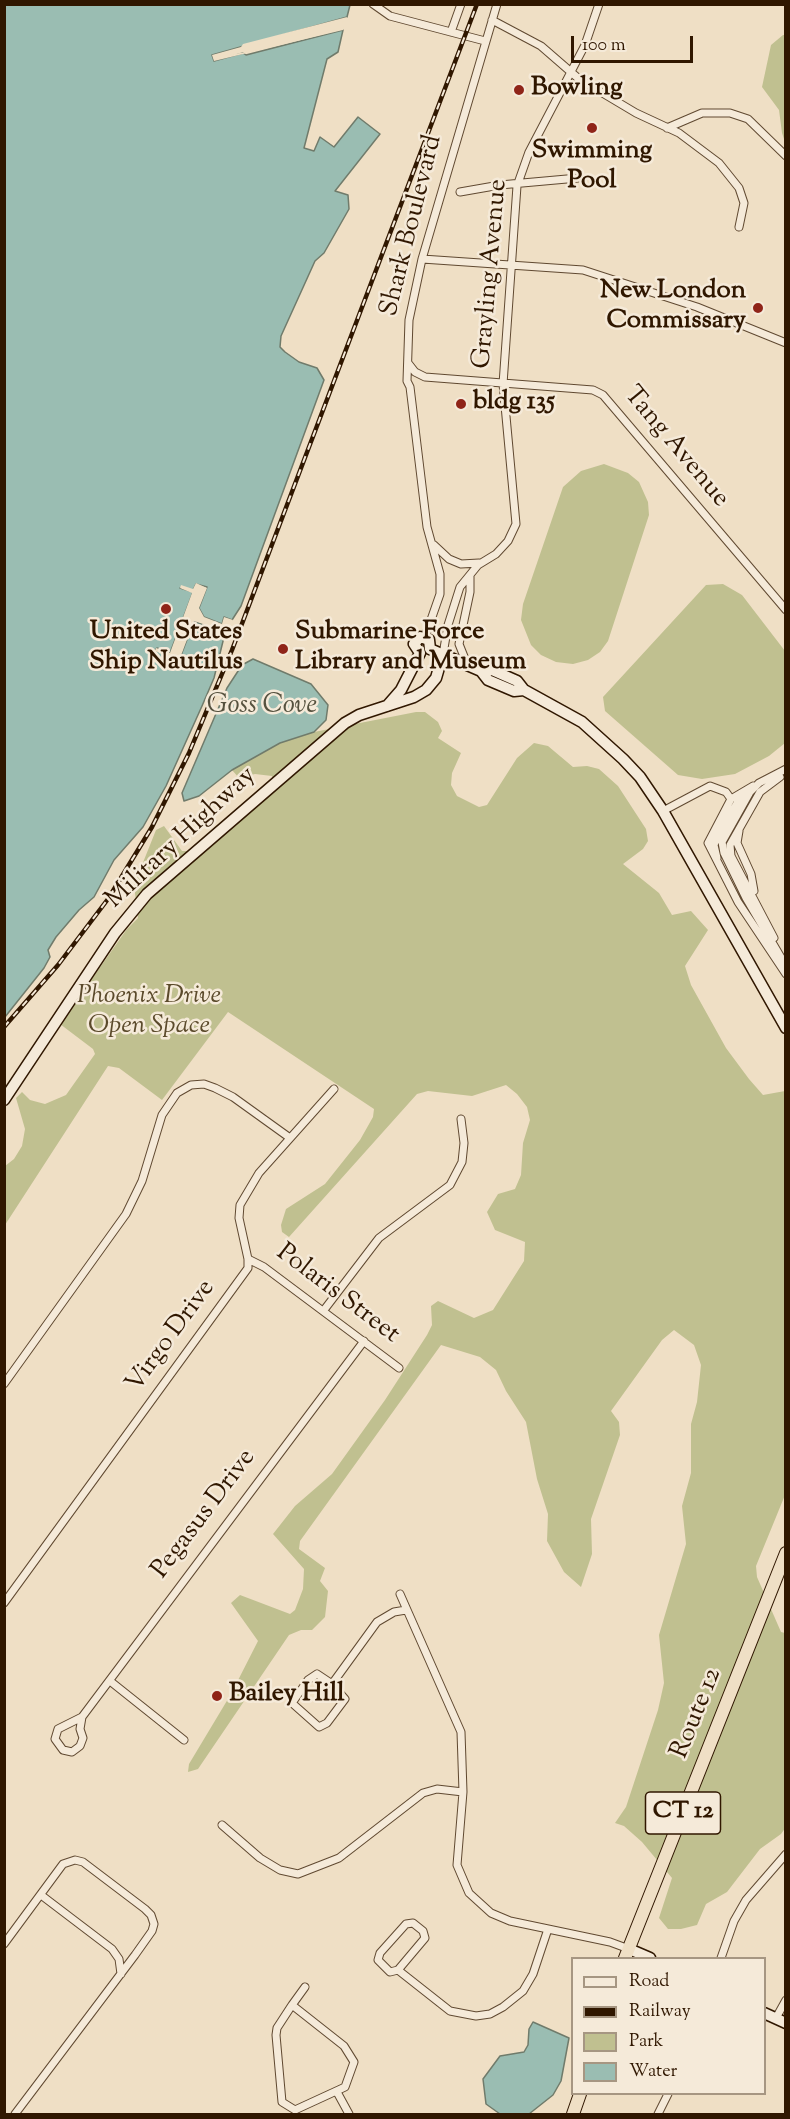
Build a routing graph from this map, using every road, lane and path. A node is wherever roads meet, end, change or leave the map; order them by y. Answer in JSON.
{"nodes":[{"id":1,"x":374,"y":4,"type":"edge"},
{"id":2,"x":461,"y":4,"type":"edge"},
{"id":3,"x":497,"y":4,"type":"edge"},
{"id":4,"x":599,"y":4,"type":"edge"},
{"id":5,"x":492,"y":20,"type":"junction"},
{"id":6,"x":451,"y":32,"type":"junction"},
{"id":7,"x":485,"y":41,"type":"junction"},
{"id":8,"x":570,"y":73,"type":"junction"},
{"id":9,"x":667,"y":128,"type":"junction"},
{"id":10,"x":786,"y":156,"type":"edge"},
{"id":11,"x":578,"y":178,"type":"dead end"},
{"id":12,"x":518,"y":183,"type":"junction"},
{"id":13,"x":460,"y":192,"type":"dead end"},
{"id":14,"x":740,"y":226,"type":"dead end"},
{"id":15,"x":422,"y":259,"type":"junction"},
{"id":16,"x":511,"y":265,"type":"junction"},
{"id":17,"x":786,"y":343,"type":"edge"},
{"id":18,"x":408,"y":363,"type":"junction"},
{"id":19,"x":425,"y":377,"type":"junction"},
{"id":20,"x":503,"y":384,"type":"junction"},
{"id":21,"x":410,"y":387,"type":"junction"},
{"id":22,"x":430,"y":541,"type":"junction"},
{"id":23,"x":481,"y":562,"type":"junction"},
{"id":24,"x":470,"y":574,"type":"junction"},
{"id":25,"x":786,"y":610,"type":"edge"},
{"id":26,"x":425,"y":637,"type":"joint"},
{"id":27,"x":425,"y":651,"type":"junction"},
{"id":28,"x":443,"y":654,"type":"junction"},
{"id":29,"x":467,"y":664,"type":"junction"},
{"id":30,"x":386,"y":706,"type":"junction"},
{"id":31,"x":786,"y":771,"type":"edge"},
{"id":32,"x":759,"y":783,"type":"junction"},
{"id":33,"x":745,"y":790,"type":"junction"},
{"id":34,"x":731,"y":799,"type":"junction"},
{"id":35,"x":663,"y":811,"type":"junction"},
{"id":36,"x":721,"y":872,"type":"junction"},
{"id":37,"x":786,"y":958,"type":"edge"},
{"id":38,"x":786,"y":966,"type":"edge"},
{"id":39,"x":786,"y":974,"type":"edge"},
{"id":40,"x":786,"y":1028,"type":"edge"},
{"id":41,"x":334,"y":1089,"type":"dead end"},
{"id":42,"x":4,"y":1100,"type":"edge"},
{"id":43,"x":461,"y":1119,"type":"dead end"},
{"id":44,"x":290,"y":1138,"type":"junction"},
{"id":45,"x":248,"y":1259,"type":"junction"},
{"id":46,"x":324,"y":1310,"type":"junction"},
{"id":47,"x":364,"y":1341,"type":"junction"},
{"id":48,"x":399,"y":1368,"type":"dead end"},
{"id":49,"x":4,"y":1384,"type":"edge"},
{"id":50,"x":786,"y":1553,"type":"edge"},
{"id":51,"x":400,"y":1594,"type":"dead end"},
{"id":52,"x":4,"y":1603,"type":"edge"},
{"id":53,"x":406,"y":1610,"type":"junction"},
{"id":54,"x":110,"y":1681,"type":"junction"},
{"id":55,"x":332,"y":1684,"type":"junction"},
{"id":56,"x":82,"y":1717,"type":"junction"},
{"id":57,"x":184,"y":1740,"type":"dead end"},
{"id":58,"x":463,"y":1792,"type":"junction"},
{"id":59,"x":222,"y":1826,"type":"dead end"},
{"id":60,"x":786,"y":1854,"type":"edge"},
{"id":61,"x":41,"y":1895,"type":"junction"},
{"id":62,"x":548,"y":1929,"type":"junction"},
{"id":63,"x":4,"y":1944,"type":"edge"},
{"id":64,"x":627,"y":1954,"type":"edge"},
{"id":65,"x":722,"y":1957,"type":"edge"},
{"id":66,"x":398,"y":1970,"type":"junction"},
{"id":67,"x":121,"y":1974,"type":"junction"},
{"id":68,"x":304,"y":1987,"type":"dead end"},
{"id":69,"x":786,"y":2000,"type":"edge"},
{"id":70,"x":292,"y":2005,"type":"junction"},
{"id":71,"x":766,"y":2014,"type":"edge"},
{"id":72,"x":781,"y":2021,"type":"edge"},
{"id":73,"x":337,"y":2092,"type":"junction"},
{"id":74,"x":580,"y":2095,"type":"edge"},
{"id":75,"x":668,"y":2095,"type":"edge"},
{"id":76,"x":15,"y":2115,"type":"edge"},
{"id":77,"x":349,"y":2115,"type":"edge"},
{"id":78,"x":573,"y":2115,"type":"edge"},
{"id":79,"x":658,"y":2115,"type":"edge"}],
"edges":[{"from":1,"to":6,"type":"street"},
{"from":2,"to":6,"type":"street"},
{"from":3,"to":5,"type":"street","name":"Shark Boulevard"},
{"from":4,"to":8,"type":"street","name":"Grayling Avenue"},
{"from":5,"to":7,"type":"street","name":"Shark Boulevard"},
{"from":5,"to":8,"type":"street"},
{"from":6,"to":7,"type":"street"},
{"from":7,"to":15,"type":"street","name":"Shark Boulevard"},
{"from":8,"to":9,"type":"street"},
{"from":8,"to":12,"type":"street","name":"Grayling Avenue"},
{"from":9,"to":10,"type":"street"},
{"from":9,"to":14,"type":"street"},
{"from":11,"to":12,"type":"street"},
{"from":12,"to":13,"type":"street"},
{"from":12,"to":16,"type":"street","name":"Grayling Avenue"},
{"from":15,"to":16,"type":"street"},
{"from":15,"to":18,"type":"street","name":"Shark Boulevard"},
{"from":16,"to":17,"type":"street"},
{"from":16,"to":20,"type":"street","name":"Grayling Avenue"},
{"from":18,"to":19,"type":"street"},
{"from":18,"to":21,"type":"street","name":"Shark Boulevard"},
{"from":19,"to":20,"type":"street","name":"Tang Avenue"},
{"from":19,"to":21,"type":"street"},
{"from":20,"to":23,"type":"street","name":"Grayling Avenue"},
{"from":20,"to":25,"type":"street","name":"Tang Avenue"},
{"from":21,"to":22,"type":"street","name":"Shark Boulevard"},
{"from":22,"to":23,"type":"street"},
{"from":22,"to":26,"type":"street","name":"Shark Boulevard"},
{"from":23,"to":24,"type":"street","name":"Grayling Avenue"},
{"from":24,"to":28,"type":"street","name":"Grayling Avenue"},
{"from":24,"to":29,"type":"street"},
{"from":26,"to":27,"type":"street","name":"Military Highway"},
{"from":27,"to":28,"type":"street"},
{"from":27,"to":30,"type":"street","name":"Military Highway"},
{"from":28,"to":29,"type":"street"},
{"from":28,"to":30,"type":"street","name":"Military Highway"},
{"from":29,"to":35,"type":"street"},
{"from":30,"to":42,"type":"street","name":"Military Highway"},
{"from":31,"to":32,"type":"street"},
{"from":31,"to":37,"type":"street"},
{"from":32,"to":33,"type":"street"},
{"from":32,"to":38,"type":"street"},
{"from":33,"to":34,"type":"street"},
{"from":33,"to":36,"type":"street"},
{"from":34,"to":35,"type":"street"},
{"from":34,"to":36,"type":"street"},
{"from":35,"to":40,"type":"street"},
{"from":36,"to":39,"type":"street"},
{"from":41,"to":44,"type":"street"},
{"from":43,"to":46,"type":"street"},
{"from":44,"to":45,"type":"street"},
{"from":44,"to":49,"type":"street"},
{"from":45,"to":46,"type":"street","name":"Polaris Street"},
{"from":45,"to":52,"type":"street","name":"Virgo Drive"},
{"from":46,"to":47,"type":"street","name":"Polaris Street"},
{"from":47,"to":48,"type":"street","name":"Polaris Street"},
{"from":47,"to":54,"type":"street","name":"Pegasus Drive"},
{"from":50,"to":64,"type":"highway","name":"Route 12","number":"CT 12"},
{"from":51,"to":53,"type":"street"},
{"from":53,"to":55,"type":"street"},
{"from":53,"to":58,"type":"street"},
{"from":54,"to":56,"type":"street","name":"Pegasus Drive"},
{"from":54,"to":57,"type":"street"},
{"from":55,"to":55,"type":"street"},
{"from":56,"to":56,"type":"street","name":"Pegasus Drive"},
{"from":58,"to":59,"type":"street"},
{"from":58,"to":62,"type":"street"},
{"from":60,"to":65,"type":"street"},
{"from":61,"to":63,"type":"street"},
{"from":61,"to":67,"type":"street"},
{"from":61,"to":67,"type":"street"},
{"from":62,"to":64,"type":"street"},
{"from":62,"to":66,"type":"street"},
{"from":66,"to":66,"type":"street"},
{"from":67,"to":76,"type":"street"},
{"from":68,"to":70,"type":"street"},
{"from":69,"to":72,"type":"street"},
{"from":70,"to":73,"type":"street"},
{"from":70,"to":73,"type":"street"},
{"from":71,"to":72,"type":"street"},
{"from":73,"to":77,"type":"street"},
{"from":74,"to":78,"type":"highway"},
{"from":75,"to":79,"type":"street"}]}
